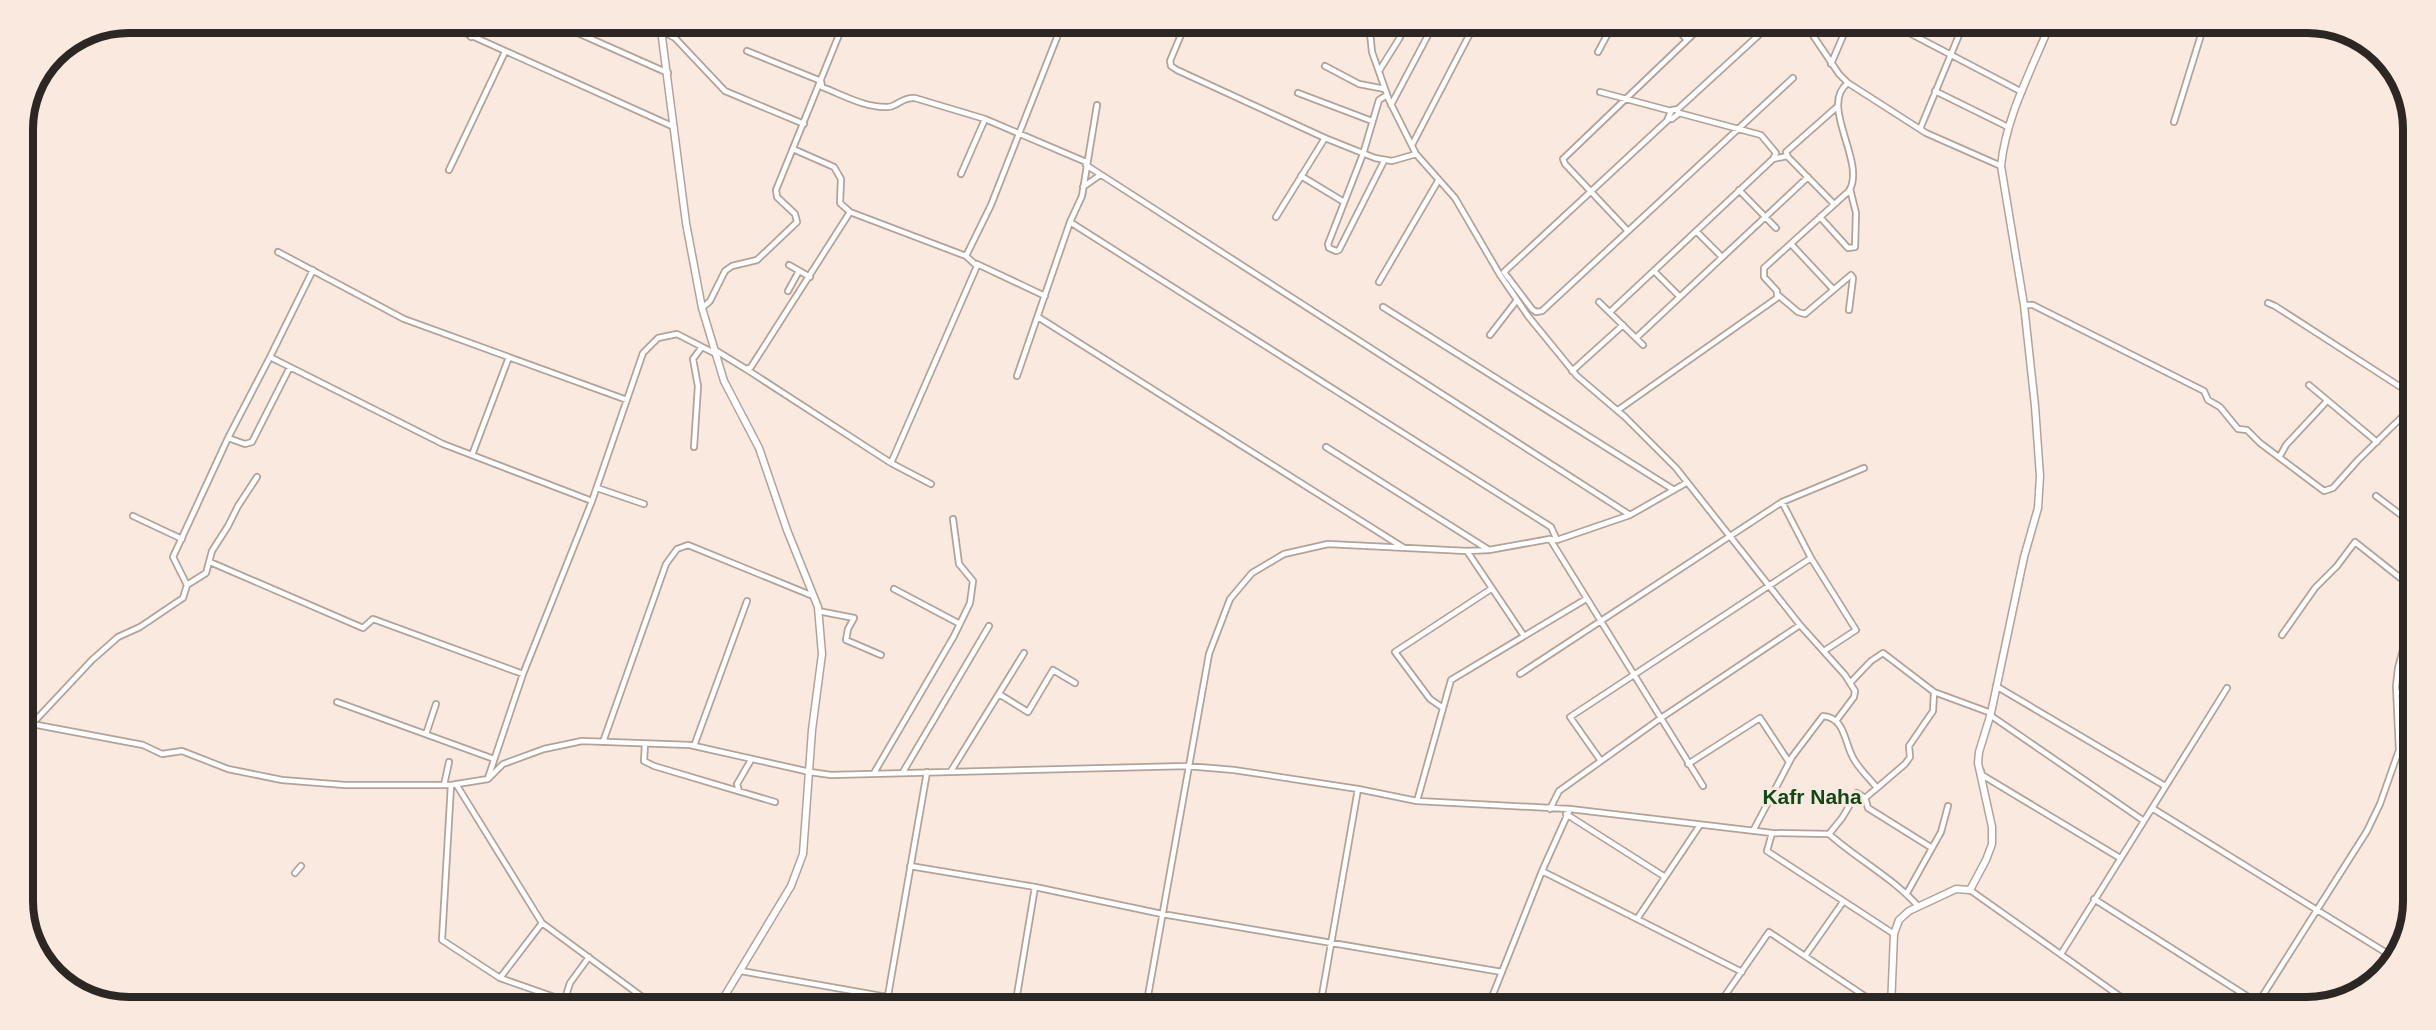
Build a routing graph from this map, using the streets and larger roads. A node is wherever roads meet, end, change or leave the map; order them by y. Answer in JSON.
{"nodes":[{"id":1,"x":463,"y":33,"type":"edge"},
{"id":2,"x":473,"y":33,"type":"edge"},
{"id":3,"x":578,"y":33,"type":"edge"},
{"id":4,"x":662,"y":33,"type":"edge"},
{"id":5,"x":664,"y":33,"type":"edge"},
{"id":6,"x":840,"y":33,"type":"edge"},
{"id":7,"x":1059,"y":33,"type":"edge"},
{"id":8,"x":1182,"y":33,"type":"edge"},
{"id":9,"x":1370,"y":33,"type":"edge"},
{"id":10,"x":1402,"y":33,"type":"edge"},
{"id":11,"x":1429,"y":33,"type":"edge"},
{"id":12,"x":1470,"y":33,"type":"edge"},
{"id":13,"x":1608,"y":33,"type":"edge"},
{"id":14,"x":1681,"y":33,"type":"edge"},
{"id":15,"x":1694,"y":33,"type":"edge"},
{"id":16,"x":1761,"y":33,"type":"edge"},
{"id":17,"x":1811,"y":33,"type":"edge"},
{"id":18,"x":1844,"y":33,"type":"edge"},
{"id":19,"x":1909,"y":33,"type":"edge"},
{"id":20,"x":1955,"y":33,"type":"edge"},
{"id":21,"x":2046,"y":33,"type":"edge"},
{"id":22,"x":2202,"y":33,"type":"edge"},
{"id":23,"x":471,"y":37,"type":"junction"},
{"id":24,"x":1687,"y":40,"type":"junction"},
{"id":25,"x":747,"y":51,"type":"dead end"},
{"id":26,"x":505,"y":52,"type":"junction"},
{"id":27,"x":1598,"y":52,"type":"dead end"},
{"id":28,"x":1951,"y":56,"type":"junction"},
{"id":29,"x":1831,"y":63,"type":"junction"},
{"id":30,"x":1325,"y":66,"type":"dead end"},
{"id":31,"x":1379,"y":71,"type":"junction"},
{"id":32,"x":668,"y":73,"type":"junction"},
{"id":33,"x":1793,"y":78,"type":"dead end"},
{"id":34,"x":821,"y":81,"type":"junction"},
{"id":35,"x":1848,"y":83,"type":"junction"},
{"id":36,"x":1385,"y":89,"type":"junction"},
{"id":37,"x":1935,"y":91,"type":"junction"},
{"id":38,"x":1600,"y":92,"type":"dead end"},
{"id":39,"x":2022,"y":92,"type":"junction"},
{"id":40,"x":1298,"y":93,"type":"dead end"},
{"id":41,"x":1387,"y":95,"type":"junction"},
{"id":42,"x":1626,"y":99,"type":"junction"},
{"id":43,"x":1097,"y":105,"type":"dead end"},
{"id":44,"x":1391,"y":105,"type":"junction"},
{"id":45,"x":1838,"y":106,"type":"junction"},
{"id":46,"x":1671,"y":111,"type":"junction"},
{"id":47,"x":1679,"y":111,"type":"junction"},
{"id":48,"x":1669,"y":118,"type":"junction"},
{"id":49,"x":985,"y":119,"type":"junction"},
{"id":50,"x":1372,"y":122,"type":"junction"},
{"id":51,"x":2174,"y":122,"type":"dead end"},
{"id":52,"x":804,"y":124,"type":"junction"},
{"id":53,"x":2008,"y":127,"type":"junction"},
{"id":54,"x":675,"y":128,"type":"junction"},
{"id":55,"x":1737,"y":128,"type":"junction"},
{"id":56,"x":1920,"y":129,"type":"junction"},
{"id":57,"x":1019,"y":132,"type":"junction"},
{"id":58,"x":1325,"y":138,"type":"junction"},
{"id":59,"x":1412,"y":145,"type":"junction"},
{"id":60,"x":793,"y":149,"type":"junction"},
{"id":61,"x":1363,"y":154,"type":"junction"},
{"id":62,"x":1416,"y":154,"type":"junction"},
{"id":63,"x":1787,"y":156,"type":"junction"},
{"id":64,"x":1773,"y":159,"type":"junction"},
{"id":65,"x":1384,"y":160,"type":"junction"},
{"id":66,"x":1086,"y":163,"type":"junction"},
{"id":67,"x":2001,"y":166,"type":"junction"},
{"id":68,"x":449,"y":170,"type":"dead end"},
{"id":69,"x":962,"y":174,"type":"dead end"},
{"id":70,"x":1101,"y":175,"type":"junction"},
{"id":71,"x":1300,"y":176,"type":"junction"},
{"id":72,"x":1808,"y":177,"type":"junction"},
{"id":73,"x":1438,"y":181,"type":"junction"},
{"id":74,"x":1083,"y":187,"type":"junction"},
{"id":75,"x":1850,"y":189,"type":"junction"},
{"id":76,"x":1739,"y":190,"type":"junction"},
{"id":77,"x":1591,"y":192,"type":"junction"},
{"id":78,"x":1344,"y":202,"type":"junction"},
{"id":79,"x":1834,"y":204,"type":"junction"},
{"id":80,"x":850,"y":212,"type":"junction"},
{"id":81,"x":1276,"y":217,"type":"dead end"},
{"id":82,"x":1765,"y":217,"type":"junction"},
{"id":83,"x":1820,"y":217,"type":"junction"},
{"id":84,"x":1070,"y":222,"type":"junction"},
{"id":85,"x":1776,"y":228,"type":"dead end"},
{"id":86,"x":1628,"y":231,"type":"junction"},
{"id":87,"x":1696,"y":231,"type":"junction"},
{"id":88,"x":1791,"y":244,"type":"junction"},
{"id":89,"x":278,"y":252,"type":"dead end"},
{"id":90,"x":966,"y":256,"type":"junction"},
{"id":91,"x":1722,"y":257,"type":"junction"},
{"id":92,"x":975,"y":264,"type":"junction"},
{"id":93,"x":789,"y":265,"type":"dead end"},
{"id":94,"x":314,"y":270,"type":"junction"},
{"id":95,"x":799,"y":271,"type":"junction"},
{"id":96,"x":1654,"y":271,"type":"junction"},
{"id":97,"x":1502,"y":273,"type":"junction"},
{"id":98,"x":810,"y":277,"type":"junction"},
{"id":99,"x":1379,"y":282,"type":"dead end"},
{"id":100,"x":1833,"y":289,"type":"junction"},
{"id":101,"x":788,"y":291,"type":"dead end"},
{"id":102,"x":1778,"y":295,"type":"junction"},
{"id":103,"x":1045,"y":296,"type":"junction"},
{"id":104,"x":1680,"y":297,"type":"junction"},
{"id":105,"x":1517,"y":300,"type":"junction"},
{"id":106,"x":1599,"y":302,"type":"dead end"},
{"id":107,"x":2268,"y":303,"type":"dead end"},
{"id":108,"x":2024,"y":305,"type":"junction"},
{"id":109,"x":1383,"y":307,"type":"dead end"},
{"id":110,"x":702,"y":308,"type":"junction"},
{"id":111,"x":1850,"y":310,"type":"dead end"},
{"id":112,"x":1610,"y":312,"type":"junction"},
{"id":113,"x":1038,"y":317,"type":"junction"},
{"id":114,"x":1623,"y":325,"type":"junction"},
{"id":115,"x":1490,"y":335,"type":"dead end"},
{"id":116,"x":1636,"y":338,"type":"junction"},
{"id":117,"x":1643,"y":345,"type":"dead end"},
{"id":118,"x":702,"y":347,"type":"junction"},
{"id":119,"x":715,"y":352,"type":"junction"},
{"id":120,"x":270,"y":357,"type":"junction"},
{"id":121,"x":509,"y":357,"type":"junction"},
{"id":122,"x":291,"y":367,"type":"junction"},
{"id":123,"x":746,"y":369,"type":"junction"},
{"id":124,"x":1572,"y":371,"type":"junction"},
{"id":125,"x":1017,"y":376,"type":"dead end"},
{"id":126,"x":2308,"y":385,"type":"dead end"},
{"id":127,"x":2403,"y":389,"type":"edge"},
{"id":128,"x":627,"y":400,"type":"junction"},
{"id":129,"x":2326,"y":402,"type":"junction"},
{"id":130,"x":1618,"y":410,"type":"junction"},
{"id":131,"x":2403,"y":416,"type":"edge"},
{"id":132,"x":228,"y":438,"type":"junction"},
{"id":133,"x":2377,"y":442,"type":"junction"},
{"id":134,"x":693,"y":447,"type":"dead end"},
{"id":135,"x":1326,"y":447,"type":"dead end"},
{"id":136,"x":472,"y":455,"type":"junction"},
{"id":137,"x":2280,"y":456,"type":"junction"},
{"id":138,"x":891,"y":463,"type":"junction"},
{"id":139,"x":1864,"y":468,"type":"dead end"},
{"id":140,"x":257,"y":477,"type":"dead end"},
{"id":141,"x":1686,"y":483,"type":"junction"},
{"id":142,"x":931,"y":484,"type":"dead end"},
{"id":143,"x":597,"y":488,"type":"junction"},
{"id":144,"x":1674,"y":490,"type":"junction"},
{"id":145,"x":2376,"y":496,"type":"dead end"},
{"id":146,"x":592,"y":501,"type":"junction"},
{"id":147,"x":1782,"y":502,"type":"junction"},
{"id":148,"x":644,"y":504,"type":"dead end"},
{"id":149,"x":1630,"y":515,"type":"junction"},
{"id":150,"x":134,"y":516,"type":"dead end"},
{"id":151,"x":2403,"y":516,"type":"edge"},
{"id":152,"x":953,"y":519,"type":"dead end"},
{"id":153,"x":1729,"y":535,"type":"junction"},
{"id":154,"x":182,"y":539,"type":"junction"},
{"id":155,"x":1550,"y":539,"type":"junction"},
{"id":156,"x":1557,"y":540,"type":"junction"},
{"id":157,"x":1404,"y":548,"type":"junction"},
{"id":158,"x":1489,"y":550,"type":"junction"},
{"id":159,"x":1467,"y":551,"type":"junction"},
{"id":160,"x":1811,"y":558,"type":"junction"},
{"id":161,"x":210,"y":562,"type":"junction"},
{"id":162,"x":2403,"y":580,"type":"edge"},
{"id":163,"x":188,"y":585,"type":"junction"},
{"id":164,"x":1767,"y":585,"type":"junction"},
{"id":165,"x":894,"y":589,"type":"dead end"},
{"id":166,"x":1491,"y":589,"type":"junction"},
{"id":167,"x":813,"y":596,"type":"junction"},
{"id":168,"x":1586,"y":599,"type":"junction"},
{"id":169,"x":747,"y":601,"type":"dead end"},
{"id":170,"x":818,"y":611,"type":"junction"},
{"id":171,"x":1600,"y":622,"type":"junction"},
{"id":172,"x":960,"y":624,"type":"junction"},
{"id":173,"x":1800,"y":625,"type":"junction"},
{"id":174,"x":989,"y":626,"type":"dead end"},
{"id":175,"x":2282,"y":635,"type":"dead end"},
{"id":176,"x":1524,"y":636,"type":"junction"},
{"id":177,"x":2403,"y":650,"type":"edge"},
{"id":178,"x":1824,"y":651,"type":"junction"},
{"id":179,"x":1024,"y":653,"type":"dead end"},
{"id":180,"x":881,"y":655,"type":"dead end"},
{"id":181,"x":523,"y":674,"type":"junction"},
{"id":182,"x":1633,"y":674,"type":"junction"},
{"id":183,"x":1520,"y":675,"type":"dead end"},
{"id":184,"x":1075,"y":683,"type":"dead end"},
{"id":185,"x":1850,"y":683,"type":"junction"},
{"id":186,"x":1996,"y":686,"type":"junction"},
{"id":187,"x":2227,"y":688,"type":"dead end"},
{"id":188,"x":1934,"y":692,"type":"junction"},
{"id":189,"x":2403,"y":692,"type":"edge"},
{"id":190,"x":2397,"y":693,"type":"junction"},
{"id":191,"x":999,"y":694,"type":"junction"},
{"id":192,"x":338,"y":702,"type":"dead end"},
{"id":193,"x":436,"y":704,"type":"dead end"},
{"id":194,"x":1443,"y":708,"type":"junction"},
{"id":195,"x":1990,"y":714,"type":"junction"},
{"id":196,"x":1661,"y":718,"type":"junction"},
{"id":197,"x":1836,"y":721,"type":"junction"},
{"id":198,"x":33,"y":722,"type":"edge"},
{"id":199,"x":33,"y":723,"type":"edge"},
{"id":200,"x":426,"y":734,"type":"junction"},
{"id":201,"x":603,"y":742,"type":"junction"},
{"id":202,"x":645,"y":744,"type":"junction"},
{"id":203,"x":694,"y":746,"type":"junction"},
{"id":204,"x":494,"y":759,"type":"junction"},
{"id":205,"x":751,"y":760,"type":"junction"},
{"id":206,"x":1601,"y":761,"type":"junction"},
{"id":207,"x":449,"y":762,"type":"dead end"},
{"id":208,"x":1789,"y":762,"type":"junction"},
{"id":209,"x":1978,"y":763,"type":"junction"},
{"id":210,"x":1688,"y":764,"type":"junction"},
{"id":211,"x":1187,"y":766,"type":"junction"},
{"id":212,"x":951,"y":771,"type":"junction"},
{"id":213,"x":810,"y":772,"type":"junction"},
{"id":214,"x":903,"y":772,"type":"junction"},
{"id":215,"x":927,"y":772,"type":"junction"},
{"id":216,"x":874,"y":773,"type":"junction"},
{"id":217,"x":488,"y":779,"type":"junction"},
{"id":218,"x":454,"y":784,"type":"junction"},
{"id":219,"x":444,"y":785,"type":"junction"},
{"id":220,"x":1703,"y":786,"type":"dead end"},
{"id":221,"x":2165,"y":786,"type":"junction"},
{"id":222,"x":1877,"y":788,"type":"junction"},
{"id":223,"x":1358,"y":789,"type":"junction"},
{"id":224,"x":739,"y":791,"type":"junction"},
{"id":225,"x":1865,"y":798,"type":"junction"},
{"id":226,"x":1417,"y":801,"type":"junction"},
{"id":227,"x":775,"y":802,"type":"dead end"},
{"id":228,"x":1948,"y":806,"type":"dead end"},
{"id":229,"x":2152,"y":808,"type":"junction"},
{"id":230,"x":1550,"y":809,"type":"junction"},
{"id":231,"x":1568,"y":812,"type":"junction"},
{"id":232,"x":2144,"y":820,"type":"junction"},
{"id":233,"x":1700,"y":825,"type":"junction"},
{"id":234,"x":1753,"y":831,"type":"junction"},
{"id":235,"x":1772,"y":833,"type":"junction"},
{"id":236,"x":1828,"y":834,"type":"junction"},
{"id":237,"x":1932,"y":848,"type":"junction"},
{"id":238,"x":2120,"y":858,"type":"junction"},
{"id":239,"x":302,"y":866,"type":"dead end"},
{"id":240,"x":910,"y":866,"type":"junction"},
{"id":241,"x":1542,"y":871,"type":"junction"},
{"id":242,"x":295,"y":873,"type":"dead end"},
{"id":243,"x":1665,"y":877,"type":"junction"},
{"id":244,"x":1035,"y":887,"type":"junction"},
{"id":245,"x":1970,"y":890,"type":"junction"},
{"id":246,"x":1907,"y":893,"type":"junction"},
{"id":247,"x":2094,"y":899,"type":"junction"},
{"id":248,"x":1843,"y":902,"type":"junction"},
{"id":249,"x":1918,"y":906,"type":"junction"},
{"id":250,"x":2316,"y":910,"type":"junction"},
{"id":251,"x":1162,"y":914,"type":"junction"},
{"id":252,"x":1637,"y":919,"type":"junction"},
{"id":253,"x":542,"y":923,"type":"junction"},
{"id":254,"x":1894,"y":934,"type":"junction"},
{"id":255,"x":1332,"y":942,"type":"junction"},
{"id":256,"x":2387,"y":953,"type":"edge"},
{"id":257,"x":2061,"y":954,"type":"junction"},
{"id":258,"x":1805,"y":956,"type":"junction"},
{"id":259,"x":588,"y":957,"type":"junction"},
{"id":260,"x":741,"y":971,"type":"junction"},
{"id":261,"x":1502,"y":972,"type":"junction"},
{"id":262,"x":1742,"y":972,"type":"junction"},
{"id":263,"x":500,"y":978,"type":"junction"},
{"id":264,"x":887,"y":996,"type":"joint"},
{"id":265,"x":551,"y":997,"type":"edge"},
{"id":266,"x":566,"y":997,"type":"edge"},
{"id":267,"x":641,"y":997,"type":"edge"},
{"id":268,"x":725,"y":997,"type":"edge"},
{"id":269,"x":1017,"y":997,"type":"edge"},
{"id":270,"x":1148,"y":997,"type":"edge"},
{"id":271,"x":1322,"y":997,"type":"edge"},
{"id":272,"x":1492,"y":997,"type":"edge"},
{"id":273,"x":1725,"y":997,"type":"edge"},
{"id":274,"x":1865,"y":997,"type":"edge"},
{"id":275,"x":1891,"y":997,"type":"edge"},
{"id":276,"x":2119,"y":997,"type":"edge"},
{"id":277,"x":2249,"y":997,"type":"edge"},
{"id":278,"x":2262,"y":997,"type":"edge"}],
"edges":[{"from":1,"to":23,"type":"street"},
{"from":2,"to":23,"type":"street"},
{"from":3,"to":32,"type":"street"},
{"from":4,"to":32,"type":"street"},
{"from":5,"to":52,"type":"street"},
{"from":6,"to":34,"type":"street"},
{"from":7,"to":57,"type":"street"},
{"from":8,"to":58,"type":"street"},
{"from":9,"to":31,"type":"street"},
{"from":10,"to":31,"type":"street"},
{"from":11,"to":44,"type":"street"},
{"from":12,"to":59,"type":"street"},
{"from":13,"to":27,"type":"street"},
{"from":14,"to":24,"type":"street"},
{"from":15,"to":24,"type":"street"},
{"from":16,"to":47,"type":"street"},
{"from":17,"to":29,"type":"street"},
{"from":18,"to":29,"type":"street"},
{"from":19,"to":28,"type":"street"},
{"from":20,"to":28,"type":"street"},
{"from":21,"to":39,"type":"street"},
{"from":22,"to":51,"type":"street"},
{"from":23,"to":26,"type":"street"},
{"from":24,"to":42,"type":"street"},
{"from":25,"to":34,"type":"street"},
{"from":26,"to":54,"type":"street"},
{"from":26,"to":68,"type":"street"},
{"from":28,"to":37,"type":"street"},
{"from":28,"to":39,"type":"street"},
{"from":29,"to":35,"type":"street"},
{"from":30,"to":36,"type":"street"},
{"from":31,"to":36,"type":"street"},
{"from":32,"to":54,"type":"street"},
{"from":33,"to":55,"type":"street"},
{"from":34,"to":49,"type":"street"},
{"from":34,"to":52,"type":"street"},
{"from":35,"to":45,"type":"street"},
{"from":35,"to":56,"type":"street"},
{"from":36,"to":41,"type":"street"},
{"from":37,"to":53,"type":"street"},
{"from":37,"to":56,"type":"street"},
{"from":38,"to":42,"type":"street"},
{"from":39,"to":53,"type":"street"},
{"from":40,"to":50,"type":"street"},
{"from":41,"to":44,"type":"street"},
{"from":41,"to":50,"type":"street"},
{"from":42,"to":46,"type":"street"},
{"from":42,"to":77,"type":"street"},
{"from":43,"to":66,"type":"street"},
{"from":44,"to":59,"type":"street"},
{"from":45,"to":63,"type":"street"},
{"from":45,"to":75,"type":"street"},
{"from":46,"to":47,"type":"street"},
{"from":46,"to":48,"type":"street"},
{"from":47,"to":48,"type":"street"},
{"from":47,"to":55,"type":"street"},
{"from":48,"to":77,"type":"street"},
{"from":49,"to":57,"type":"street"},
{"from":49,"to":69,"type":"street"},
{"from":50,"to":61,"type":"street"},
{"from":52,"to":60,"type":"street"},
{"from":53,"to":67,"type":"street"},
{"from":54,"to":110,"type":"street"},
{"from":55,"to":64,"type":"street"},
{"from":55,"to":86,"type":"street"},
{"from":56,"to":67,"type":"street"},
{"from":57,"to":66,"type":"street"},
{"from":57,"to":90,"type":"street"},
{"from":58,"to":61,"type":"street"},
{"from":58,"to":71,"type":"street"},
{"from":59,"to":62,"type":"street"},
{"from":60,"to":80,"type":"street"},
{"from":60,"to":110,"type":"street"},
{"from":61,"to":65,"type":"street"},
{"from":61,"to":78,"type":"street"},
{"from":62,"to":65,"type":"street"},
{"from":62,"to":73,"type":"street"},
{"from":63,"to":64,"type":"street"},
{"from":63,"to":72,"type":"street"},
{"from":64,"to":76,"type":"street"},
{"from":65,"to":78,"type":"street"},
{"from":66,"to":70,"type":"street"},
{"from":66,"to":74,"type":"street"},
{"from":67,"to":108,"type":"street"},
{"from":70,"to":74,"type":"street"},
{"from":70,"to":149,"type":"street"},
{"from":71,"to":78,"type":"street"},
{"from":71,"to":81,"type":"street"},
{"from":72,"to":79,"type":"street"},
{"from":72,"to":82,"type":"street"},
{"from":73,"to":97,"type":"street"},
{"from":73,"to":99,"type":"street"},
{"from":74,"to":84,"type":"street"},
{"from":75,"to":79,"type":"street"},
{"from":75,"to":83,"type":"street"},
{"from":76,"to":82,"type":"street"},
{"from":76,"to":87,"type":"street"},
{"from":77,"to":86,"type":"street"},
{"from":77,"to":97,"type":"street"},
{"from":79,"to":83,"type":"street"},
{"from":80,"to":90,"type":"street"},
{"from":80,"to":98,"type":"street"},
{"from":82,"to":85,"type":"street"},
{"from":82,"to":91,"type":"street"},
{"from":83,"to":88,"type":"street"},
{"from":84,"to":103,"type":"street"},
{"from":84,"to":156,"type":"street"},
{"from":86,"to":97,"type":"street"},
{"from":87,"to":91,"type":"street"},
{"from":87,"to":96,"type":"street"},
{"from":88,"to":100,"type":"street"},
{"from":88,"to":102,"type":"street"},
{"from":89,"to":94,"type":"street"},
{"from":90,"to":92,"type":"street"},
{"from":91,"to":104,"type":"street"},
{"from":92,"to":103,"type":"street"},
{"from":92,"to":138,"type":"street"},
{"from":93,"to":95,"type":"street"},
{"from":94,"to":120,"type":"street"},
{"from":94,"to":121,"type":"street"},
{"from":95,"to":98,"type":"street"},
{"from":95,"to":101,"type":"street"},
{"from":96,"to":104,"type":"street"},
{"from":96,"to":112,"type":"street"},
{"from":97,"to":105,"type":"street"},
{"from":98,"to":123,"type":"street"},
{"from":100,"to":102,"type":"street"},
{"from":100,"to":111,"type":"street"},
{"from":102,"to":130,"type":"street"},
{"from":103,"to":113,"type":"street"},
{"from":104,"to":116,"type":"street"},
{"from":105,"to":115,"type":"street"},
{"from":105,"to":124,"type":"street"},
{"from":106,"to":112,"type":"street"},
{"from":107,"to":127,"type":"street"},
{"from":108,"to":137,"type":"street"},
{"from":108,"to":186,"type":"street"},
{"from":109,"to":144,"type":"street"},
{"from":110,"to":119,"type":"street"},
{"from":112,"to":114,"type":"street"},
{"from":113,"to":125,"type":"street"},
{"from":113,"to":157,"type":"street"},
{"from":114,"to":116,"type":"street"},
{"from":114,"to":124,"type":"street"},
{"from":116,"to":117,"type":"street"},
{"from":118,"to":119,"type":"street"},
{"from":118,"to":128,"type":"street"},
{"from":118,"to":134,"type":"street"},
{"from":119,"to":123,"type":"street"},
{"from":119,"to":167,"type":"street"},
{"from":120,"to":122,"type":"street"},
{"from":120,"to":132,"type":"street"},
{"from":121,"to":128,"type":"street"},
{"from":121,"to":136,"type":"street"},
{"from":122,"to":132,"type":"street"},
{"from":122,"to":136,"type":"street"},
{"from":123,"to":138,"type":"street"},
{"from":124,"to":130,"type":"street"},
{"from":126,"to":129,"type":"street"},
{"from":128,"to":143,"type":"street"},
{"from":129,"to":133,"type":"street"},
{"from":129,"to":137,"type":"street"},
{"from":130,"to":141,"type":"street"},
{"from":131,"to":133,"type":"street"},
{"from":132,"to":154,"type":"street"},
{"from":133,"to":137,"type":"street"},
{"from":135,"to":158,"type":"street"},
{"from":136,"to":146,"type":"street"},
{"from":138,"to":142,"type":"street"},
{"from":139,"to":147,"type":"street"},
{"from":140,"to":161,"type":"street"},
{"from":141,"to":144,"type":"street"},
{"from":141,"to":153,"type":"street"},
{"from":143,"to":146,"type":"street"},
{"from":143,"to":148,"type":"street"},
{"from":144,"to":149,"type":"street"},
{"from":145,"to":151,"type":"street"},
{"from":146,"to":181,"type":"street"},
{"from":147,"to":153,"type":"street"},
{"from":147,"to":160,"type":"street"},
{"from":149,"to":156,"type":"street"},
{"from":150,"to":154,"type":"street"},
{"from":152,"to":172,"type":"street"},
{"from":153,"to":164,"type":"street"},
{"from":153,"to":171,"type":"street"},
{"from":154,"to":163,"type":"street"},
{"from":155,"to":156,"type":"street"},
{"from":155,"to":158,"type":"street"},
{"from":155,"to":168,"type":"street"},
{"from":157,"to":159,"type":"street"},
{"from":157,"to":211,"type":"street"},
{"from":158,"to":159,"type":"street"},
{"from":159,"to":166,"type":"street"},
{"from":160,"to":164,"type":"street"},
{"from":160,"to":178,"type":"street"},
{"from":161,"to":163,"type":"street"},
{"from":161,"to":181,"type":"street"},
{"from":162,"to":175,"type":"street"},
{"from":163,"to":198,"type":"street"},
{"from":164,"to":173,"type":"street"},
{"from":164,"to":182,"type":"street"},
{"from":165,"to":172,"type":"street"},
{"from":166,"to":176,"type":"street"},
{"from":166,"to":194,"type":"street"},
{"from":167,"to":170,"type":"street"},
{"from":167,"to":201,"type":"street"},
{"from":168,"to":171,"type":"street"},
{"from":168,"to":176,"type":"street"},
{"from":169,"to":203,"type":"street"},
{"from":170,"to":180,"type":"street"},
{"from":170,"to":213,"type":"street"},
{"from":171,"to":182,"type":"street"},
{"from":171,"to":183,"type":"street"},
{"from":172,"to":216,"type":"street"},
{"from":173,"to":178,"type":"street"},
{"from":173,"to":196,"type":"street"},
{"from":174,"to":214,"type":"street"},
{"from":176,"to":194,"type":"street"},
{"from":177,"to":190,"type":"street"},
{"from":178,"to":185,"type":"street"},
{"from":179,"to":191,"type":"street"},
{"from":181,"to":204,"type":"street"},
{"from":182,"to":196,"type":"street"},
{"from":182,"to":206,"type":"street"},
{"from":184,"to":191,"type":"street"},
{"from":185,"to":188,"type":"street"},
{"from":185,"to":197,"type":"street"},
{"from":186,"to":195,"type":"street"},
{"from":186,"to":221,"type":"street"},
{"from":187,"to":221,"type":"street"},
{"from":188,"to":195,"type":"street"},
{"from":188,"to":222,"type":"street"},
{"from":189,"to":190,"type":"street"},
{"from":190,"to":250,"type":"street"},
{"from":191,"to":212,"type":"street"},
{"from":192,"to":200,"type":"street"},
{"from":193,"to":200,"type":"street"},
{"from":194,"to":226,"type":"street"},
{"from":195,"to":209,"type":"street"},
{"from":195,"to":232,"type":"street"},
{"from":196,"to":206,"type":"street"},
{"from":196,"to":210,"type":"street"},
{"from":197,"to":208,"type":"street"},
{"from":197,"to":222,"type":"street"},
{"from":199,"to":219,"type":"street"},
{"from":200,"to":204,"type":"street"},
{"from":201,"to":202,"type":"street"},
{"from":201,"to":217,"type":"street"},
{"from":202,"to":203,"type":"street"},
{"from":202,"to":224,"type":"street"},
{"from":203,"to":205,"type":"street"},
{"from":204,"to":217,"type":"street"},
{"from":205,"to":213,"type":"street"},
{"from":205,"to":224,"type":"street"},
{"from":206,"to":230,"type":"street"},
{"from":207,"to":219,"type":"street"},
{"from":208,"to":210,"type":"street"},
{"from":208,"to":234,"type":"street"},
{"from":209,"to":238,"type":"street"},
{"from":209,"to":245,"type":"street"},
{"from":210,"to":220,"type":"street"},
{"from":211,"to":212,"type":"street"},
{"from":211,"to":223,"type":"street"},
{"from":211,"to":251,"type":"street"},
{"from":212,"to":215,"type":"street"},
{"from":213,"to":216,"type":"street"},
{"from":213,"to":260,"type":"street"},
{"from":214,"to":215,"type":"street"},
{"from":214,"to":216,"type":"street"},
{"from":215,"to":240,"type":"street"},
{"from":217,"to":218,"type":"street"},
{"from":218,"to":219,"type":"street"},
{"from":218,"to":253,"type":"street"},
{"from":218,"to":263,"type":"street"},
{"from":221,"to":229,"type":"street"},
{"from":222,"to":225,"type":"street"},
{"from":223,"to":226,"type":"street"},
{"from":223,"to":255,"type":"street"},
{"from":224,"to":227,"type":"street"},
{"from":225,"to":236,"type":"street"},
{"from":225,"to":237,"type":"street"},
{"from":226,"to":230,"type":"street"},
{"from":228,"to":237,"type":"street"},
{"from":229,"to":232,"type":"street"},
{"from":229,"to":250,"type":"street"},
{"from":230,"to":231,"type":"street"},
{"from":231,"to":233,"type":"street"},
{"from":231,"to":241,"type":"street"},
{"from":231,"to":243,"type":"street"},
{"from":232,"to":238,"type":"street"},
{"from":233,"to":234,"type":"street"},
{"from":233,"to":243,"type":"street"},
{"from":234,"to":235,"type":"street"},
{"from":235,"to":236,"type":"street"},
{"from":235,"to":248,"type":"street"},
{"from":236,"to":246,"type":"street"},
{"from":237,"to":246,"type":"street"},
{"from":238,"to":247,"type":"street"},
{"from":239,"to":242,"type":"street"},
{"from":240,"to":244,"type":"street"},
{"from":240,"to":264,"type":"street"},
{"from":241,"to":252,"type":"street"},
{"from":241,"to":261,"type":"street"},
{"from":243,"to":252,"type":"street"},
{"from":244,"to":251,"type":"street"},
{"from":244,"to":269,"type":"street"},
{"from":245,"to":249,"type":"street"},
{"from":245,"to":257,"type":"street"},
{"from":246,"to":249,"type":"street"},
{"from":247,"to":257,"type":"street"},
{"from":247,"to":277,"type":"street"},
{"from":248,"to":254,"type":"street"},
{"from":248,"to":258,"type":"street"},
{"from":249,"to":254,"type":"street"},
{"from":250,"to":256,"type":"street"},
{"from":250,"to":278,"type":"street"},
{"from":251,"to":255,"type":"street"},
{"from":251,"to":270,"type":"street"},
{"from":252,"to":262,"type":"street"},
{"from":253,"to":259,"type":"street"},
{"from":253,"to":263,"type":"street"},
{"from":254,"to":275,"type":"street"},
{"from":255,"to":261,"type":"street"},
{"from":255,"to":271,"type":"street"},
{"from":257,"to":276,"type":"street"},
{"from":258,"to":262,"type":"street"},
{"from":258,"to":274,"type":"street"},
{"from":259,"to":266,"type":"street"},
{"from":259,"to":267,"type":"street"},
{"from":260,"to":264,"type":"street"},
{"from":260,"to":268,"type":"street"},
{"from":261,"to":272,"type":"street"},
{"from":262,"to":273,"type":"street"},
{"from":263,"to":265,"type":"street"}]}
